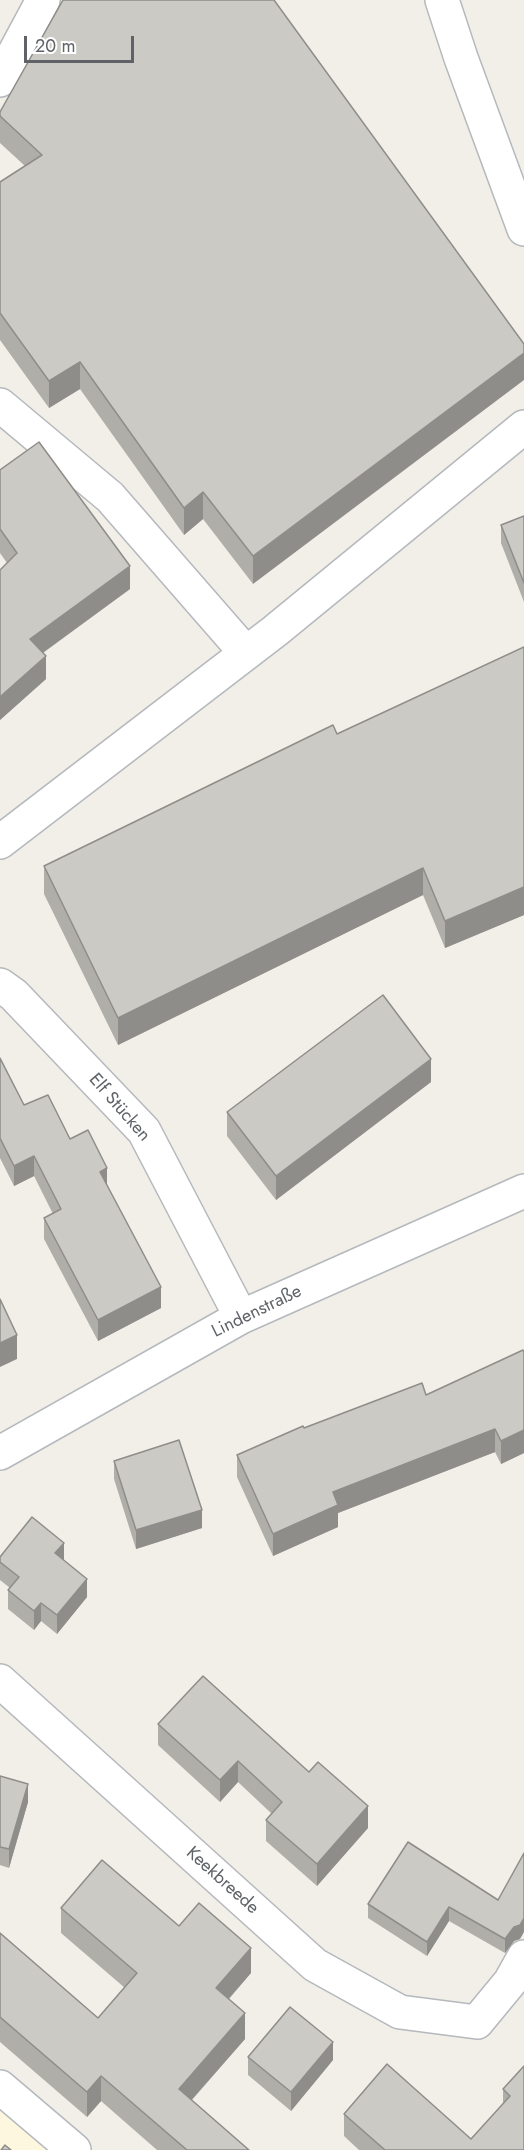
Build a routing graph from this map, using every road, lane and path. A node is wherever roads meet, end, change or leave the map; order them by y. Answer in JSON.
{"nodes":[{"id":1,"x":43,"y":0,"type":"edge"},
{"id":2,"x":442,"y":0,"type":"edge"},
{"id":3,"x":0,"y":80,"type":"edge"},
{"id":4,"x":524,"y":229,"type":"edge"},
{"id":5,"x":0,"y":405,"type":"edge"},
{"id":6,"x":524,"y":427,"type":"edge"},
{"id":7,"x":246,"y":653,"type":"junction"},
{"id":8,"x":0,"y":842,"type":"edge"},
{"id":9,"x":0,"y":985,"type":"edge"},
{"id":10,"x":524,"y":1191,"type":"edge"},
{"id":11,"x":242,"y":1317,"type":"junction"},
{"id":12,"x":0,"y":1453,"type":"edge"},
{"id":13,"x":0,"y":1681,"type":"edge"},
{"id":14,"x":524,"y":1957,"type":"edge"},
{"id":15,"x":0,"y":2087,"type":"edge"},
{"id":16,"x":74,"y":2150,"type":"edge"}],
"edges":[{"from":1,"to":3,"type":"street"},
{"from":2,"to":4,"type":"street"},
{"from":5,"to":7,"type":"street"},
{"from":6,"to":7,"type":"street"},
{"from":7,"to":8,"type":"street"},
{"from":9,"to":11,"type":"street","name":"Elf Stücken"},
{"from":10,"to":11,"type":"street","name":"Lindenstraße"},
{"from":11,"to":12,"type":"street","name":"Lindenstraße"},
{"from":13,"to":14,"type":"street","name":"Keekbreede"},
{"from":15,"to":16,"type":"street"}]}
